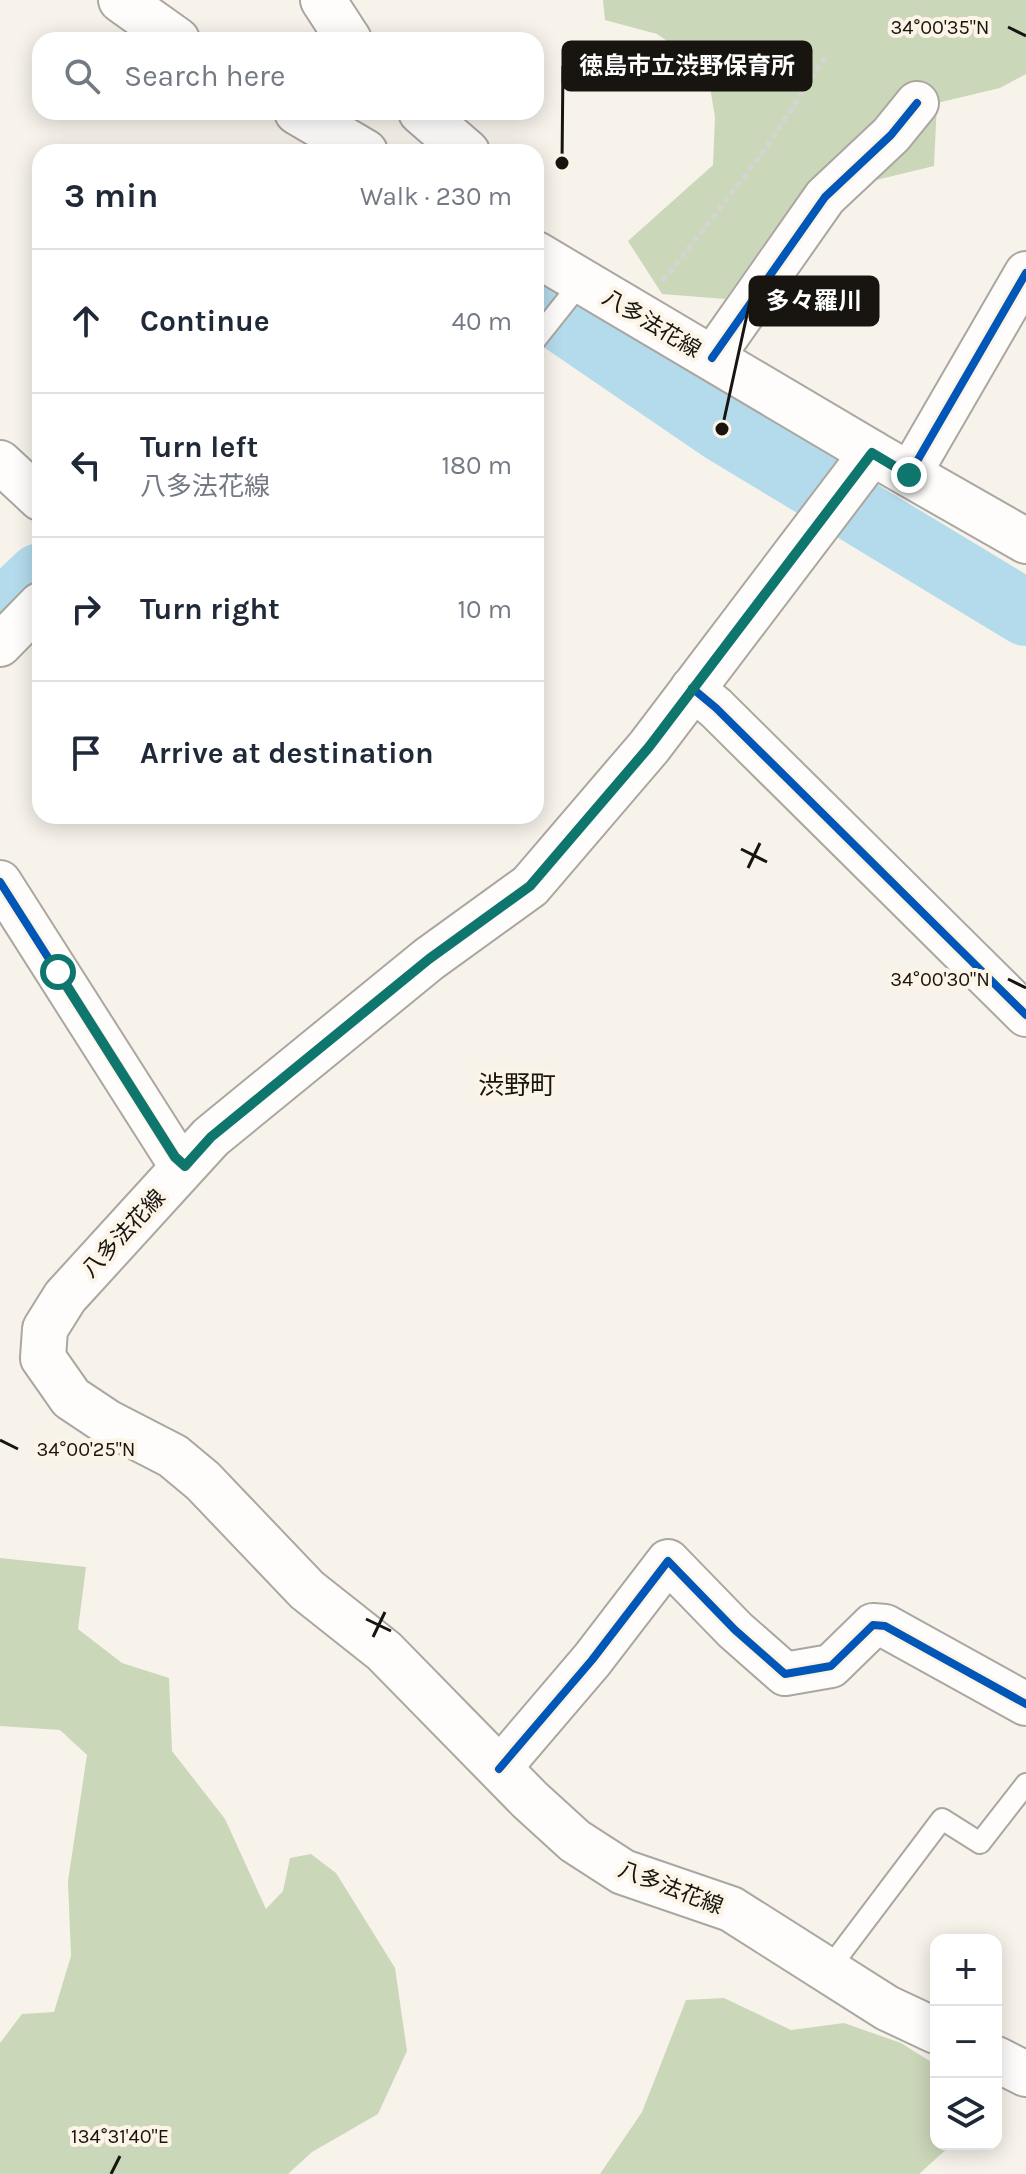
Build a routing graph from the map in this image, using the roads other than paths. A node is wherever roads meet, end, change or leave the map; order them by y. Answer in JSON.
{"nodes":[{"id":1,"x":121,"y":0,"type":"edge"},
{"id":2,"x":326,"y":1,"type":"edge"},
{"id":3,"x":166,"y":32,"type":"edge"},
{"id":4,"x":344,"y":32,"type":"edge"},
{"id":5,"x":917,"y":103,"type":"dead end"},
{"id":6,"x":311,"y":120,"type":"edge"},
{"id":7,"x":430,"y":120,"type":"edge"},
{"id":8,"x":351,"y":144,"type":"edge"},
{"id":9,"x":458,"y":144,"type":"edge"},
{"id":10,"x":544,"y":260,"type":"edge"},
{"id":11,"x":1026,"y":273,"type":"edge"},
{"id":12,"x":577,"y":287,"type":"junction"},
{"id":13,"x":544,"y":329,"type":"edge"},
{"id":14,"x":712,"y":358,"type":"junction"},
{"id":15,"x":0,"y":462,"type":"edge"},
{"id":16,"x":861,"y":467,"type":"junction"},
{"id":17,"x":909,"y":475,"type":"junction"},
{"id":18,"x":32,"y":492,"type":"edge"},
{"id":19,"x":1026,"y":541,"type":"edge"},
{"id":20,"x":32,"y":612,"type":"edge"},
{"id":21,"x":0,"y":645,"type":"edge"},
{"id":22,"x":692,"y":688,"type":"junction"},
{"id":23,"x":0,"y":882,"type":"edge"},
{"id":24,"x":1026,"y":1015,"type":"edge"},
{"id":25,"x":185,"y":1166,"type":"junction"},
{"id":26,"x":1026,"y":1704,"type":"edge"},
{"id":27,"x":499,"y":1769,"type":"junction"},
{"id":28,"x":1026,"y":1784,"type":"edge"},
{"id":29,"x":828,"y":1970,"type":"junction"},
{"id":30,"x":930,"y":2028,"type":"edge"},
{"id":31,"x":1002,"y":2062,"type":"edge"},
{"id":32,"x":1026,"y":2074,"type":"edge"}],
"edges":[{"from":1,"to":3,"type":"main road"},
{"from":2,"to":4,"type":"main road"},
{"from":5,"to":14,"type":"street"},
{"from":6,"to":8,"type":"main road"},
{"from":7,"to":9,"type":"main road"},
{"from":10,"to":12,"type":"main road","name":"八多法花線"},
{"from":11,"to":17,"type":"street"},
{"from":12,"to":13,"type":"lane"},
{"from":12,"to":14,"type":"main road","name":"八多法花線"},
{"from":14,"to":16,"type":"main road","name":"八多法花線"},
{"from":15,"to":18,"type":"street"},
{"from":16,"to":17,"type":"main road"},
{"from":16,"to":22,"type":"main road","name":"八多法花線"},
{"from":17,"to":19,"type":"main road"},
{"from":20,"to":21,"type":"street"},
{"from":22,"to":24,"type":"street"},
{"from":22,"to":25,"type":"main road","name":"八多法花線"},
{"from":23,"to":25,"type":"street"},
{"from":25,"to":27,"type":"main road","name":"八多法花線"},
{"from":26,"to":27,"type":"street"},
{"from":27,"to":29,"type":"main road","name":"八多法花線"},
{"from":28,"to":29,"type":"lane"},
{"from":29,"to":30,"type":"main road","name":"八多法花線"},
{"from":31,"to":32,"type":"main road"}]}
